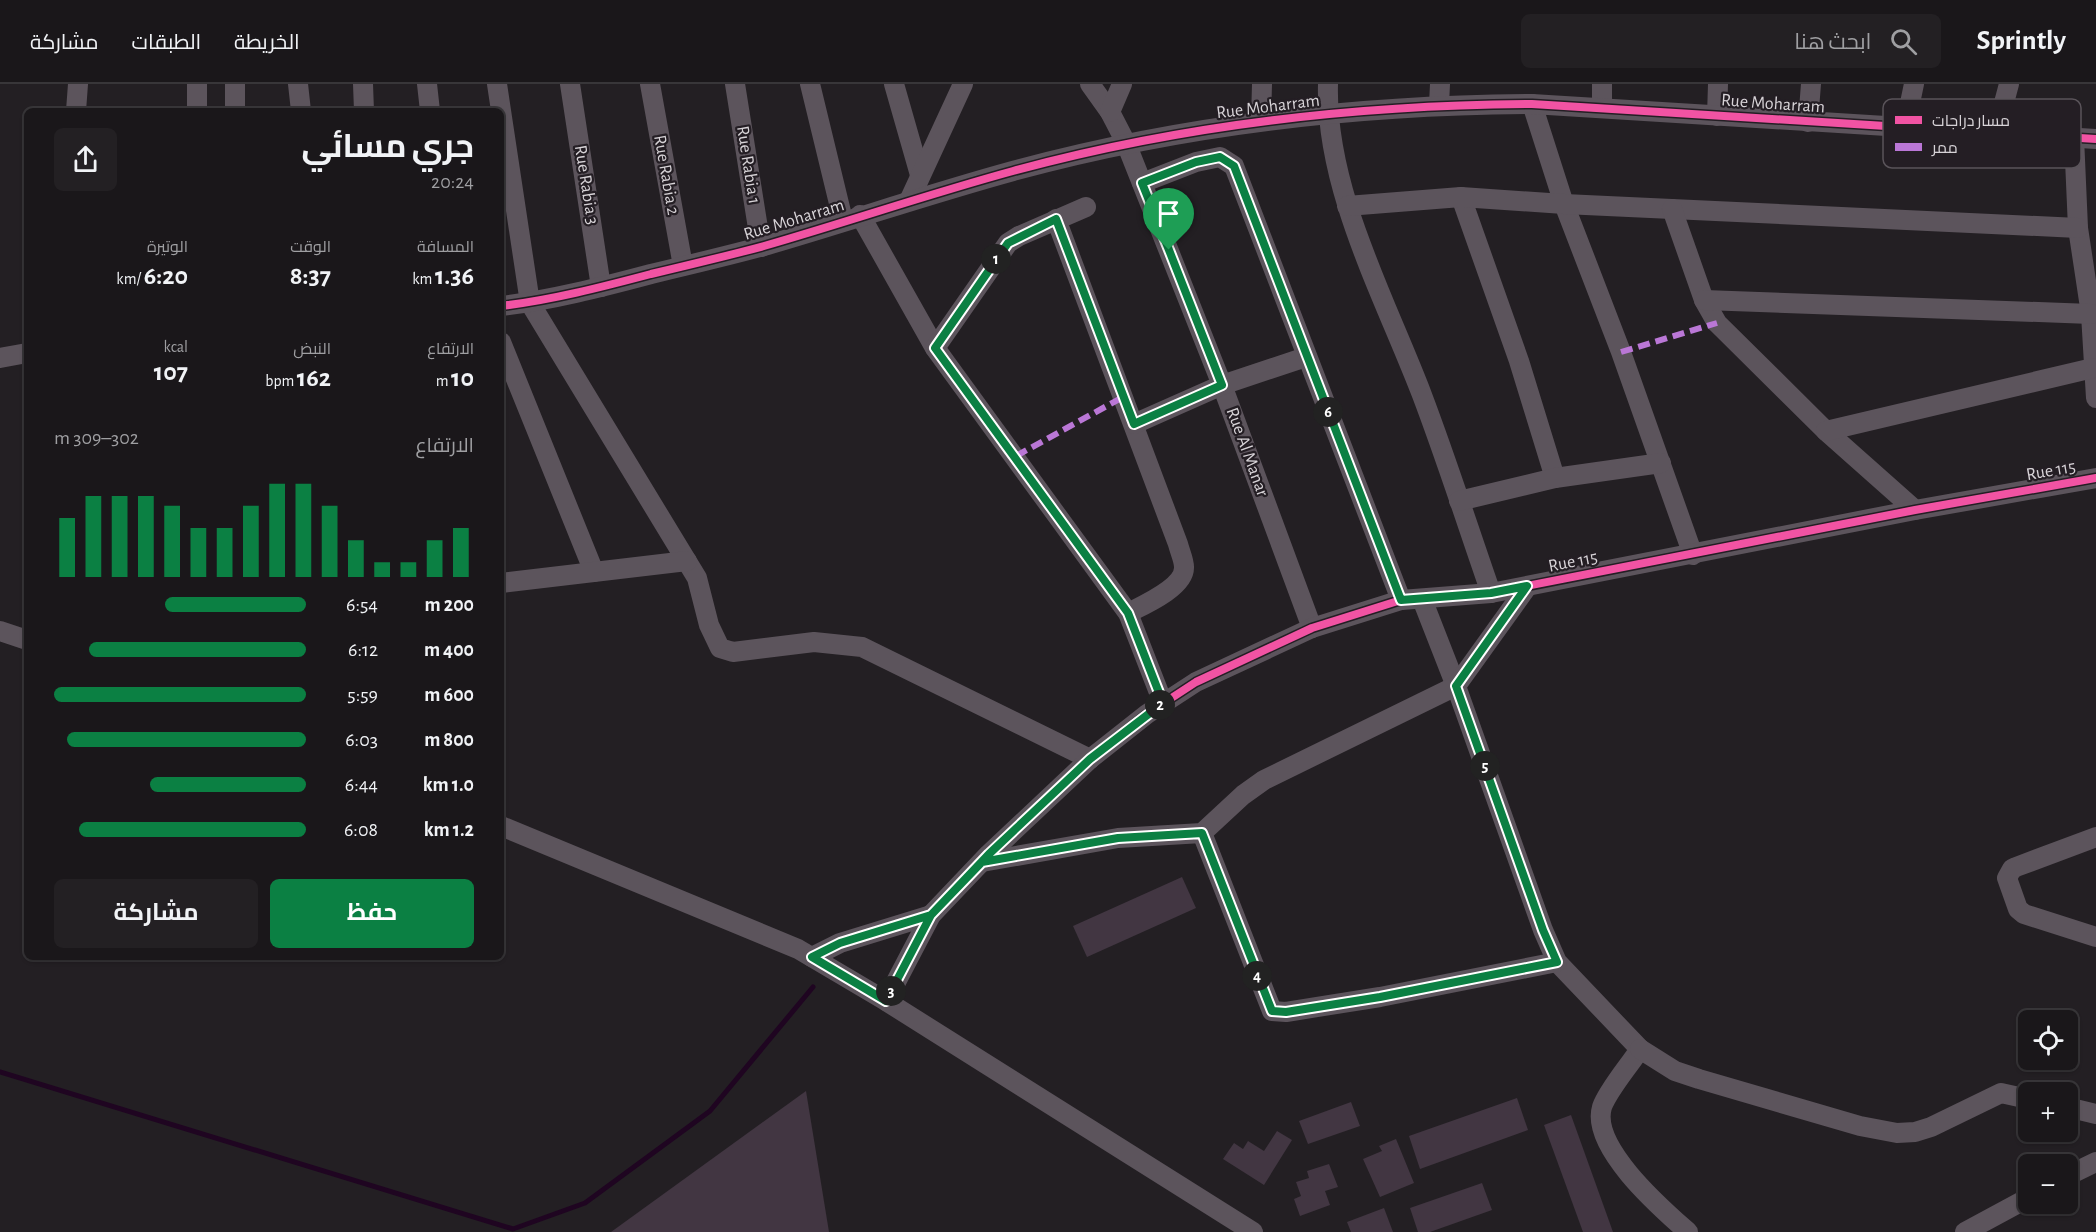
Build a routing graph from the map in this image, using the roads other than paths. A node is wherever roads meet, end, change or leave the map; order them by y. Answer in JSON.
{"nodes":[{"id":1,"x":78,"y":84,"type":"edge"},
{"id":2,"x":197,"y":84,"type":"edge"},
{"id":3,"x":235,"y":84,"type":"edge"},
{"id":4,"x":298,"y":84,"type":"edge"},
{"id":5,"x":363,"y":84,"type":"edge"},
{"id":6,"x":427,"y":84,"type":"edge"},
{"id":7,"x":497,"y":84,"type":"edge"},
{"id":8,"x":570,"y":84,"type":"edge"},
{"id":9,"x":650,"y":84,"type":"edge"},
{"id":10,"x":735,"y":84,"type":"edge"},
{"id":11,"x":810,"y":84,"type":"edge"},
{"id":12,"x":894,"y":84,"type":"edge"},
{"id":13,"x":963,"y":84,"type":"edge"},
{"id":14,"x":1090,"y":84,"type":"edge"},
{"id":15,"x":1122,"y":84,"type":"edge"},
{"id":16,"x":1262,"y":84,"type":"edge"},
{"id":17,"x":1328,"y":84,"type":"edge"},
{"id":18,"x":1440,"y":84,"type":"edge"},
{"id":19,"x":1602,"y":84,"type":"edge"},
{"id":20,"x":1718,"y":84,"type":"edge"},
{"id":21,"x":1811,"y":84,"type":"edge"},
{"id":22,"x":1914,"y":84,"type":"edge"},
{"id":23,"x":2009,"y":84,"type":"edge"},
{"id":24,"x":1911,"y":99,"type":"edge"},
{"id":25,"x":2005,"y":99,"type":"edge"},
{"id":26,"x":1532,"y":104,"type":"junction"},
{"id":27,"x":1438,"y":105,"type":"junction"},
{"id":28,"x":76,"y":108,"type":"edge"},
{"id":29,"x":197,"y":108,"type":"edge"},
{"id":30,"x":235,"y":108,"type":"edge"},
{"id":31,"x":301,"y":108,"type":"edge"},
{"id":32,"x":364,"y":108,"type":"edge"},
{"id":33,"x":430,"y":108,"type":"edge"},
{"id":34,"x":501,"y":108,"type":"edge"},
{"id":35,"x":1602,"y":108,"type":"junction"},
{"id":36,"x":1110,"y":112,"type":"junction"},
{"id":37,"x":1327,"y":115,"type":"junction"},
{"id":38,"x":1717,"y":116,"type":"junction"},
{"id":39,"x":1261,"y":120,"type":"junction"},
{"id":40,"x":1808,"y":122,"type":"junction"},
{"id":41,"x":1883,"y":126,"type":"edge"},
{"id":42,"x":504,"y":130,"type":"edge"},
{"id":43,"x":2089,"y":135,"type":"edge"},
{"id":44,"x":1126,"y":142,"type":"junction"},
{"id":45,"x":920,"y":175,"type":"junction"},
{"id":46,"x":1142,"y":183,"type":"junction"},
{"id":47,"x":1461,"y":197,"type":"junction"},
{"id":48,"x":909,"y":201,"type":"junction"},
{"id":49,"x":1564,"y":204,"type":"junction"},
{"id":50,"x":1347,"y":206,"type":"junction"},
{"id":51,"x":1086,"y":207,"type":"dead end"},
{"id":52,"x":1672,"y":209,"type":"junction"},
{"id":53,"x":852,"y":218,"type":"junction"},
{"id":54,"x":1056,"y":219,"type":"junction"},
{"id":55,"x":2078,"y":228,"type":"junction"},
{"id":56,"x":761,"y":247,"type":"junction"},
{"id":57,"x":683,"y":266,"type":"junction"},
{"id":58,"x":601,"y":287,"type":"junction"},
{"id":59,"x":1704,"y":300,"type":"junction"},
{"id":60,"x":530,"y":303,"type":"junction"},
{"id":61,"x":504,"y":306,"type":"edge"},
{"id":62,"x":2091,"y":314,"type":"junction"},
{"id":63,"x":935,"y":348,"type":"junction"},
{"id":64,"x":504,"y":349,"type":"edge"},
{"id":65,"x":24,"y":354,"type":"edge"},
{"id":66,"x":1306,"y":357,"type":"junction"},
{"id":67,"x":0,"y":358,"type":"edge"},
{"id":68,"x":2093,"y":368,"type":"junction"},
{"id":69,"x":1222,"y":385,"type":"junction"},
{"id":70,"x":2096,"y":398,"type":"edge"},
{"id":71,"x":1134,"y":424,"type":"junction"},
{"id":72,"x":1826,"y":430,"type":"junction"},
{"id":73,"x":1661,"y":463,"type":"junction"},
{"id":74,"x":1555,"y":478,"type":"junction"},
{"id":75,"x":2096,"y":478,"type":"edge"},
{"id":76,"x":1459,"y":501,"type":"junction"},
{"id":77,"x":1915,"y":510,"type":"junction"},
{"id":78,"x":1693,"y":555,"type":"junction"},
{"id":79,"x":687,"y":561,"type":"junction"},
{"id":80,"x":594,"y":572,"type":"junction"},
{"id":81,"x":504,"y":583,"type":"edge"},
{"id":82,"x":1527,"y":586,"type":"junction"},
{"id":83,"x":1491,"y":593,"type":"junction"},
{"id":84,"x":1422,"y":598,"type":"junction"},
{"id":85,"x":1401,"y":600,"type":"junction"},
{"id":86,"x":1128,"y":613,"type":"junction"},
{"id":87,"x":1312,"y":628,"type":"junction"},
{"id":88,"x":0,"y":631,"type":"edge"},
{"id":89,"x":24,"y":639,"type":"edge"},
{"id":90,"x":1456,"y":686,"type":"junction"},
{"id":91,"x":1163,"y":703,"type":"junction"},
{"id":92,"x":1090,"y":759,"type":"junction"},
{"id":93,"x":504,"y":827,"type":"edge"},
{"id":94,"x":1202,"y":833,"type":"junction"},
{"id":95,"x":2096,"y":837,"type":"edge"},
{"id":96,"x":982,"y":862,"type":"junction"},
{"id":97,"x":931,"y":915,"type":"junction"},
{"id":98,"x":2096,"y":937,"type":"edge"},
{"id":99,"x":812,"y":957,"type":"junction"},
{"id":100,"x":1557,"y":962,"type":"junction"},
{"id":101,"x":886,"y":1001,"type":"junction"},
{"id":102,"x":1640,"y":1049,"type":"junction"},
{"id":103,"x":2018,"y":1097,"type":"edge"},
{"id":104,"x":2078,"y":1110,"type":"edge"},
{"id":105,"x":2096,"y":1114,"type":"edge"},
{"id":106,"x":2096,"y":1162,"type":"edge"},
{"id":107,"x":2078,"y":1171,"type":"edge"},
{"id":108,"x":2018,"y":1203,"type":"edge"},
{"id":109,"x":1253,"y":1232,"type":"edge"},
{"id":110,"x":1688,"y":1232,"type":"edge"},
{"id":111,"x":1965,"y":1232,"type":"edge"}],
"edges":[{"from":1,"to":28,"type":"street"},
{"from":2,"to":29,"type":"street"},
{"from":3,"to":30,"type":"street"},
{"from":4,"to":31,"type":"street"},
{"from":5,"to":32,"type":"street"},
{"from":6,"to":33,"type":"street"},
{"from":7,"to":34,"type":"street"},
{"from":8,"to":58,"type":"street","name":"Rue Rabia 3"},
{"from":9,"to":57,"type":"street","name":"Rue Rabia 2"},
{"from":10,"to":56,"type":"street","name":"Rue Rabia 1"},
{"from":11,"to":53,"type":"street"},
{"from":12,"to":45,"type":"street"},
{"from":13,"to":45,"type":"street"},
{"from":14,"to":36,"type":"street","name":"Rue Al Manar"},
{"from":15,"to":36,"type":"street"},
{"from":16,"to":39,"type":"street"},
{"from":17,"to":37,"type":"street"},
{"from":18,"to":27,"type":"street"},
{"from":19,"to":35,"type":"street"},
{"from":20,"to":38,"type":"street"},
{"from":21,"to":40,"type":"street"},
{"from":22,"to":24,"type":"street"},
{"from":23,"to":25,"type":"street"},
{"from":26,"to":27,"type":"street","name":"Rue Moharram"},
{"from":26,"to":35,"type":"street","name":"Rue Moharram"},
{"from":26,"to":49,"type":"street"},
{"from":27,"to":37,"type":"street","name":"Rue Moharram"},
{"from":35,"to":38,"type":"street","name":"Rue Moharram"},
{"from":36,"to":44,"type":"street","name":"Rue Al Manar"},
{"from":37,"to":39,"type":"street","name":"Rue Moharram"},
{"from":37,"to":50,"type":"street"},
{"from":38,"to":40,"type":"street","name":"Rue Moharram"},
{"from":39,"to":44,"type":"street","name":"Rue Moharram"},
{"from":40,"to":41,"type":"street","name":"Rue Moharram"},
{"from":42,"to":60,"type":"street"},
{"from":43,"to":55,"type":"street"},
{"from":44,"to":46,"type":"street","name":"Rue Al Manar"},
{"from":44,"to":48,"type":"street","name":"Rue Moharram"},
{"from":45,"to":48,"type":"street"},
{"from":46,"to":66,"type":"street"},
{"from":46,"to":69,"type":"street","name":"Rue Al Manar"},
{"from":47,"to":49,"type":"street"},
{"from":47,"to":50,"type":"street"},
{"from":47,"to":74,"type":"street"},
{"from":48,"to":53,"type":"street","name":"Rue Moharram"},
{"from":49,"to":52,"type":"street"},
{"from":49,"to":73,"type":"street"},
{"from":50,"to":76,"type":"street"},
{"from":51,"to":54,"type":"street"},
{"from":52,"to":55,"type":"street"},
{"from":52,"to":59,"type":"street"},
{"from":53,"to":56,"type":"street","name":"Rue Moharram"},
{"from":53,"to":63,"type":"street"},
{"from":54,"to":63,"type":"street"},
{"from":54,"to":71,"type":"street"},
{"from":55,"to":62,"type":"street"},
{"from":56,"to":57,"type":"street","name":"Rue Moharram"},
{"from":57,"to":58,"type":"street","name":"Rue Moharram"},
{"from":58,"to":60,"type":"street","name":"Rue Moharram"},
{"from":59,"to":62,"type":"street"},
{"from":59,"to":72,"type":"street"},
{"from":60,"to":61,"type":"street","name":"Rue Moharram"},
{"from":60,"to":79,"type":"street"},
{"from":62,"to":68,"type":"street"},
{"from":63,"to":86,"type":"street"},
{"from":64,"to":80,"type":"street"},
{"from":65,"to":67,"type":"street"},
{"from":66,"to":69,"type":"street"},
{"from":66,"to":85,"type":"street"},
{"from":68,"to":70,"type":"street"},
{"from":68,"to":72,"type":"street"},
{"from":69,"to":71,"type":"street"},
{"from":69,"to":87,"type":"street","name":"Rue Al Manar"},
{"from":71,"to":86,"type":"street"},
{"from":72,"to":77,"type":"street"},
{"from":73,"to":74,"type":"street"},
{"from":73,"to":78,"type":"street"},
{"from":74,"to":76,"type":"street"},
{"from":75,"to":77,"type":"street","name":"Rue 115"},
{"from":76,"to":83,"type":"street"},
{"from":77,"to":78,"type":"street","name":"Rue 115"},
{"from":78,"to":82,"type":"street","name":"Rue 115"},
{"from":79,"to":80,"type":"street"},
{"from":79,"to":92,"type":"street"},
{"from":80,"to":81,"type":"street"},
{"from":82,"to":83,"type":"street","name":"Rue 115"},
{"from":82,"to":90,"type":"street"},
{"from":83,"to":84,"type":"street","name":"Rue 115"},
{"from":84,"to":85,"type":"street","name":"Rue 115"},
{"from":84,"to":90,"type":"street"},
{"from":85,"to":87,"type":"street","name":"Rue 115"},
{"from":86,"to":91,"type":"street"},
{"from":87,"to":91,"type":"street","name":"Rue 115"},
{"from":88,"to":89,"type":"street"},
{"from":90,"to":94,"type":"street"},
{"from":90,"to":100,"type":"street"},
{"from":91,"to":92,"type":"street","name":"Rue 115"},
{"from":92,"to":96,"type":"street","name":"Rue 115"},
{"from":93,"to":99,"type":"street"},
{"from":94,"to":96,"type":"street"},
{"from":94,"to":100,"type":"street"},
{"from":95,"to":98,"type":"street"},
{"from":96,"to":97,"type":"street","name":"Rue 115"},
{"from":97,"to":99,"type":"street"},
{"from":97,"to":101,"type":"street"},
{"from":99,"to":101,"type":"street"},
{"from":100,"to":102,"type":"street"},
{"from":101,"to":109,"type":"street"},
{"from":102,"to":103,"type":"street"},
{"from":102,"to":110,"type":"street"},
{"from":104,"to":105,"type":"street"},
{"from":106,"to":107,"type":"street"},
{"from":108,"to":111,"type":"street"}]}
